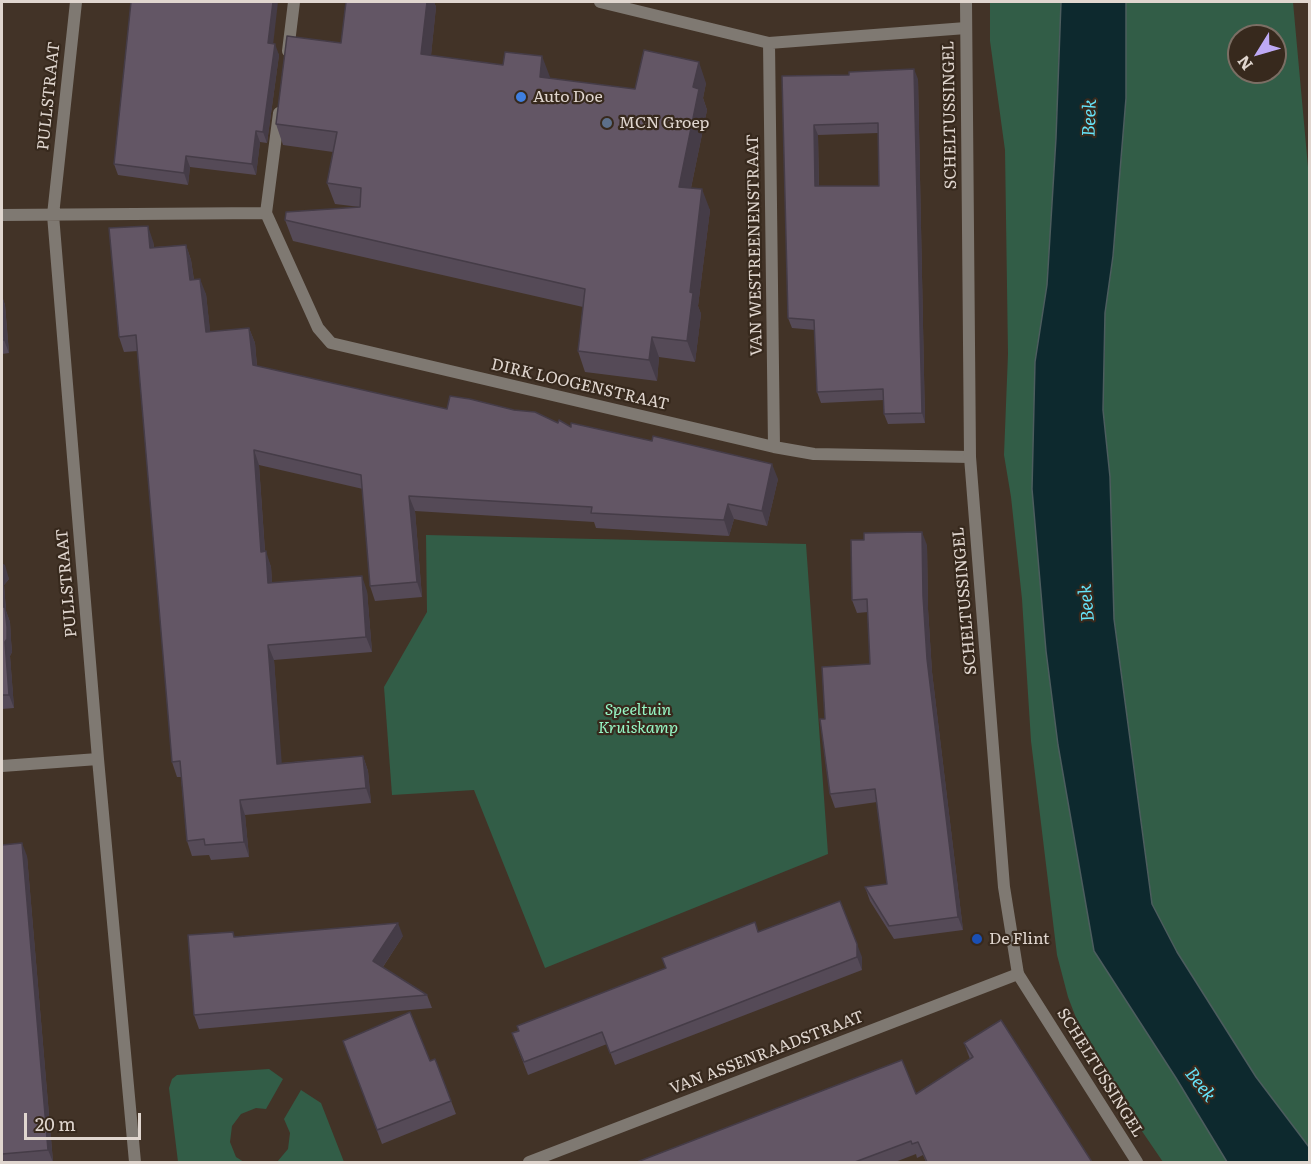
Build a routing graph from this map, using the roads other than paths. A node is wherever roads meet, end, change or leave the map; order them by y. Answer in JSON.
{"nodes":[{"id":1,"x":76,"y":2,"type":"edge"},
{"id":2,"x":294,"y":2,"type":"edge"},
{"id":3,"x":600,"y":2,"type":"edge"},
{"id":4,"x":966,"y":2,"type":"edge"},
{"id":5,"x":966,"y":28,"type":"junction"},
{"id":6,"x":769,"y":43,"type":"junction"},
{"id":7,"x":286,"y":60,"type":"edge"},
{"id":8,"x":282,"y":95,"type":"edge"},
{"id":9,"x":266,"y":213,"type":"junction"},
{"id":10,"x":2,"y":215,"type":"edge"},
{"id":11,"x":53,"y":215,"type":"junction"},
{"id":12,"x":774,"y":447,"type":"junction"},
{"id":13,"x":970,"y":457,"type":"junction"},
{"id":14,"x":98,"y":759,"type":"junction"},
{"id":15,"x":2,"y":766,"type":"edge"},
{"id":16,"x":1018,"y":974,"type":"junction"},
{"id":17,"x":135,"y":1162,"type":"edge"},
{"id":18,"x":529,"y":1162,"type":"edge"},
{"id":19,"x":1137,"y":1162,"type":"edge"}],
"edges":[{"from":1,"to":11,"type":"street","name":"PULLSTRAAT"},
{"from":2,"to":7,"type":"street"},
{"from":3,"to":6,"type":"street"},
{"from":4,"to":5,"type":"street","name":"SCHELTUSSINGEL"},
{"from":5,"to":6,"type":"street"},
{"from":5,"to":13,"type":"street","name":"SCHELTUSSINGEL"},
{"from":6,"to":12,"type":"street","name":"VAN WESTREENENSTRAAT"},
{"from":8,"to":9,"type":"street"},
{"from":9,"to":11,"type":"street"},
{"from":9,"to":12,"type":"street","name":"DIRK LOOGENSTRAAT"},
{"from":10,"to":11,"type":"street"},
{"from":11,"to":14,"type":"street","name":"PULLSTRAAT"},
{"from":12,"to":13,"type":"street","name":"DIRK LOOGENSTRAAT"},
{"from":13,"to":16,"type":"street","name":"SCHELTUSSINGEL"},
{"from":14,"to":15,"type":"street"},
{"from":14,"to":17,"type":"street","name":"PULLSTRAAT"},
{"from":16,"to":18,"type":"street","name":"VAN ASSENRAADSTRAAT"},
{"from":16,"to":19,"type":"street","name":"SCHELTUSSINGEL"}]}
